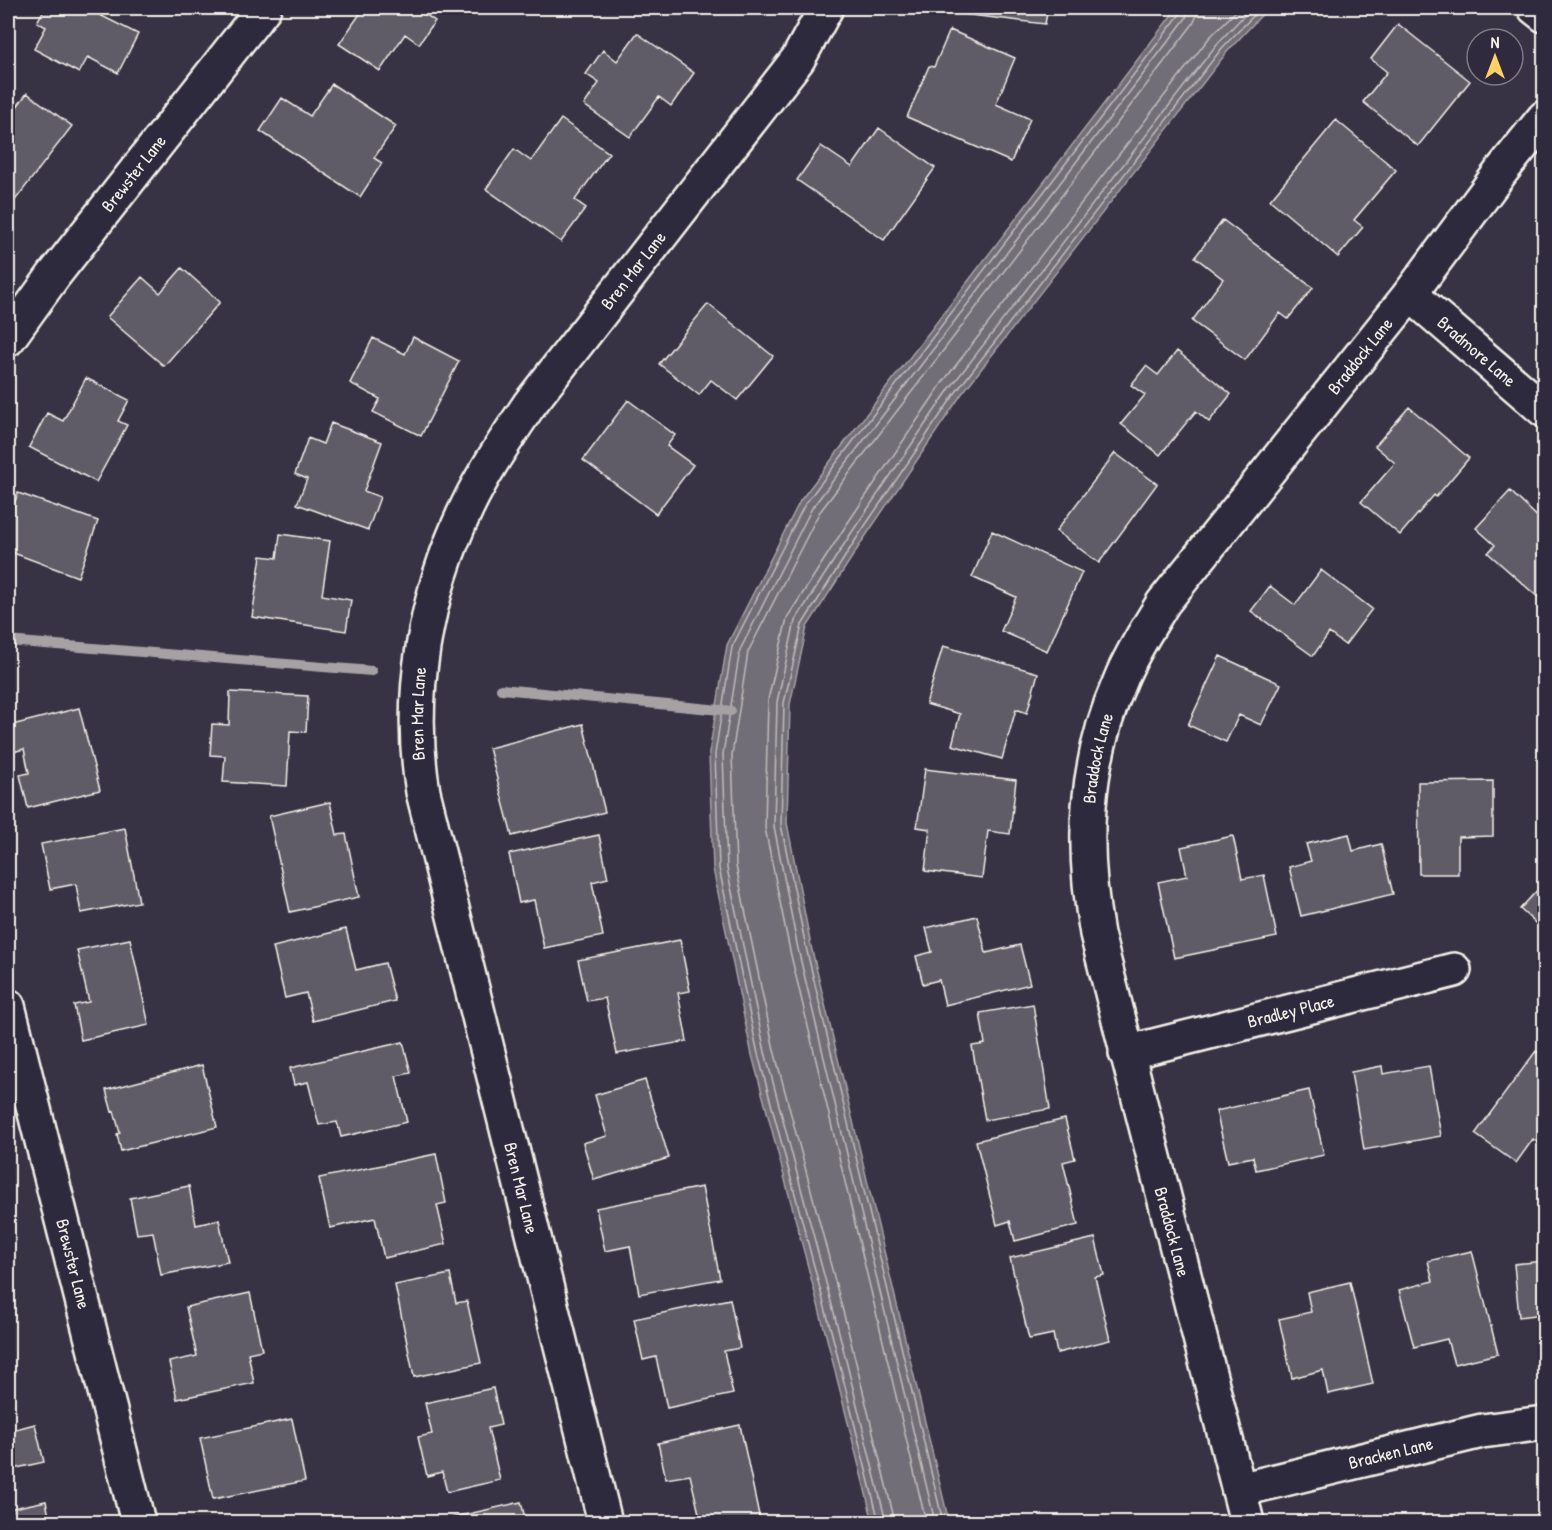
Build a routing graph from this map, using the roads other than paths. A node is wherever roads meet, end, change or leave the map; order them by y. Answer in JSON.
{"nodes":[{"id":1,"x":264,"y":8,"type":"edge"},
{"id":2,"x":826,"y":8,"type":"edge"},
{"id":3,"x":1535,"y":8,"type":"edge"},
{"id":4,"x":1545,"y":15,"type":"edge"},
{"id":5,"x":1545,"y":118,"type":"edge"},
{"id":6,"x":1410,"y":294,"type":"junction"},
{"id":7,"x":8,"y":339,"type":"edge"},
{"id":8,"x":1545,"y":410,"type":"edge"},
{"id":9,"x":1454,"y":970,"type":"dead end"},
{"id":10,"x":8,"y":1006,"type":"edge"},
{"id":11,"x":1126,"y":1053,"type":"junction"},
{"id":12,"x":1545,"y":1423,"type":"edge"},
{"id":13,"x":1239,"y":1491,"type":"junction"},
{"id":14,"x":138,"y":1522,"type":"edge"},
{"id":15,"x":605,"y":1522,"type":"edge"},
{"id":16,"x":1247,"y":1522,"type":"edge"}],
"edges":[{"from":1,"to":7,"type":"street","name":"Brewster Lane"},
{"from":2,"to":15,"type":"street","name":"Bren Mar Lane"},
{"from":3,"to":4,"type":"street"},
{"from":5,"to":6,"type":"street","name":"Braddock Lane"},
{"from":6,"to":8,"type":"street","name":"Bradmore Lane"},
{"from":6,"to":11,"type":"street","name":"Braddock Lane"},
{"from":9,"to":11,"type":"street","name":"Bradley Place"},
{"from":10,"to":14,"type":"street","name":"Brewster Lane"},
{"from":11,"to":13,"type":"street","name":"Braddock Lane"},
{"from":12,"to":13,"type":"street","name":"Bracken Lane"},
{"from":13,"to":16,"type":"street","name":"Braddock Lane"}]}
